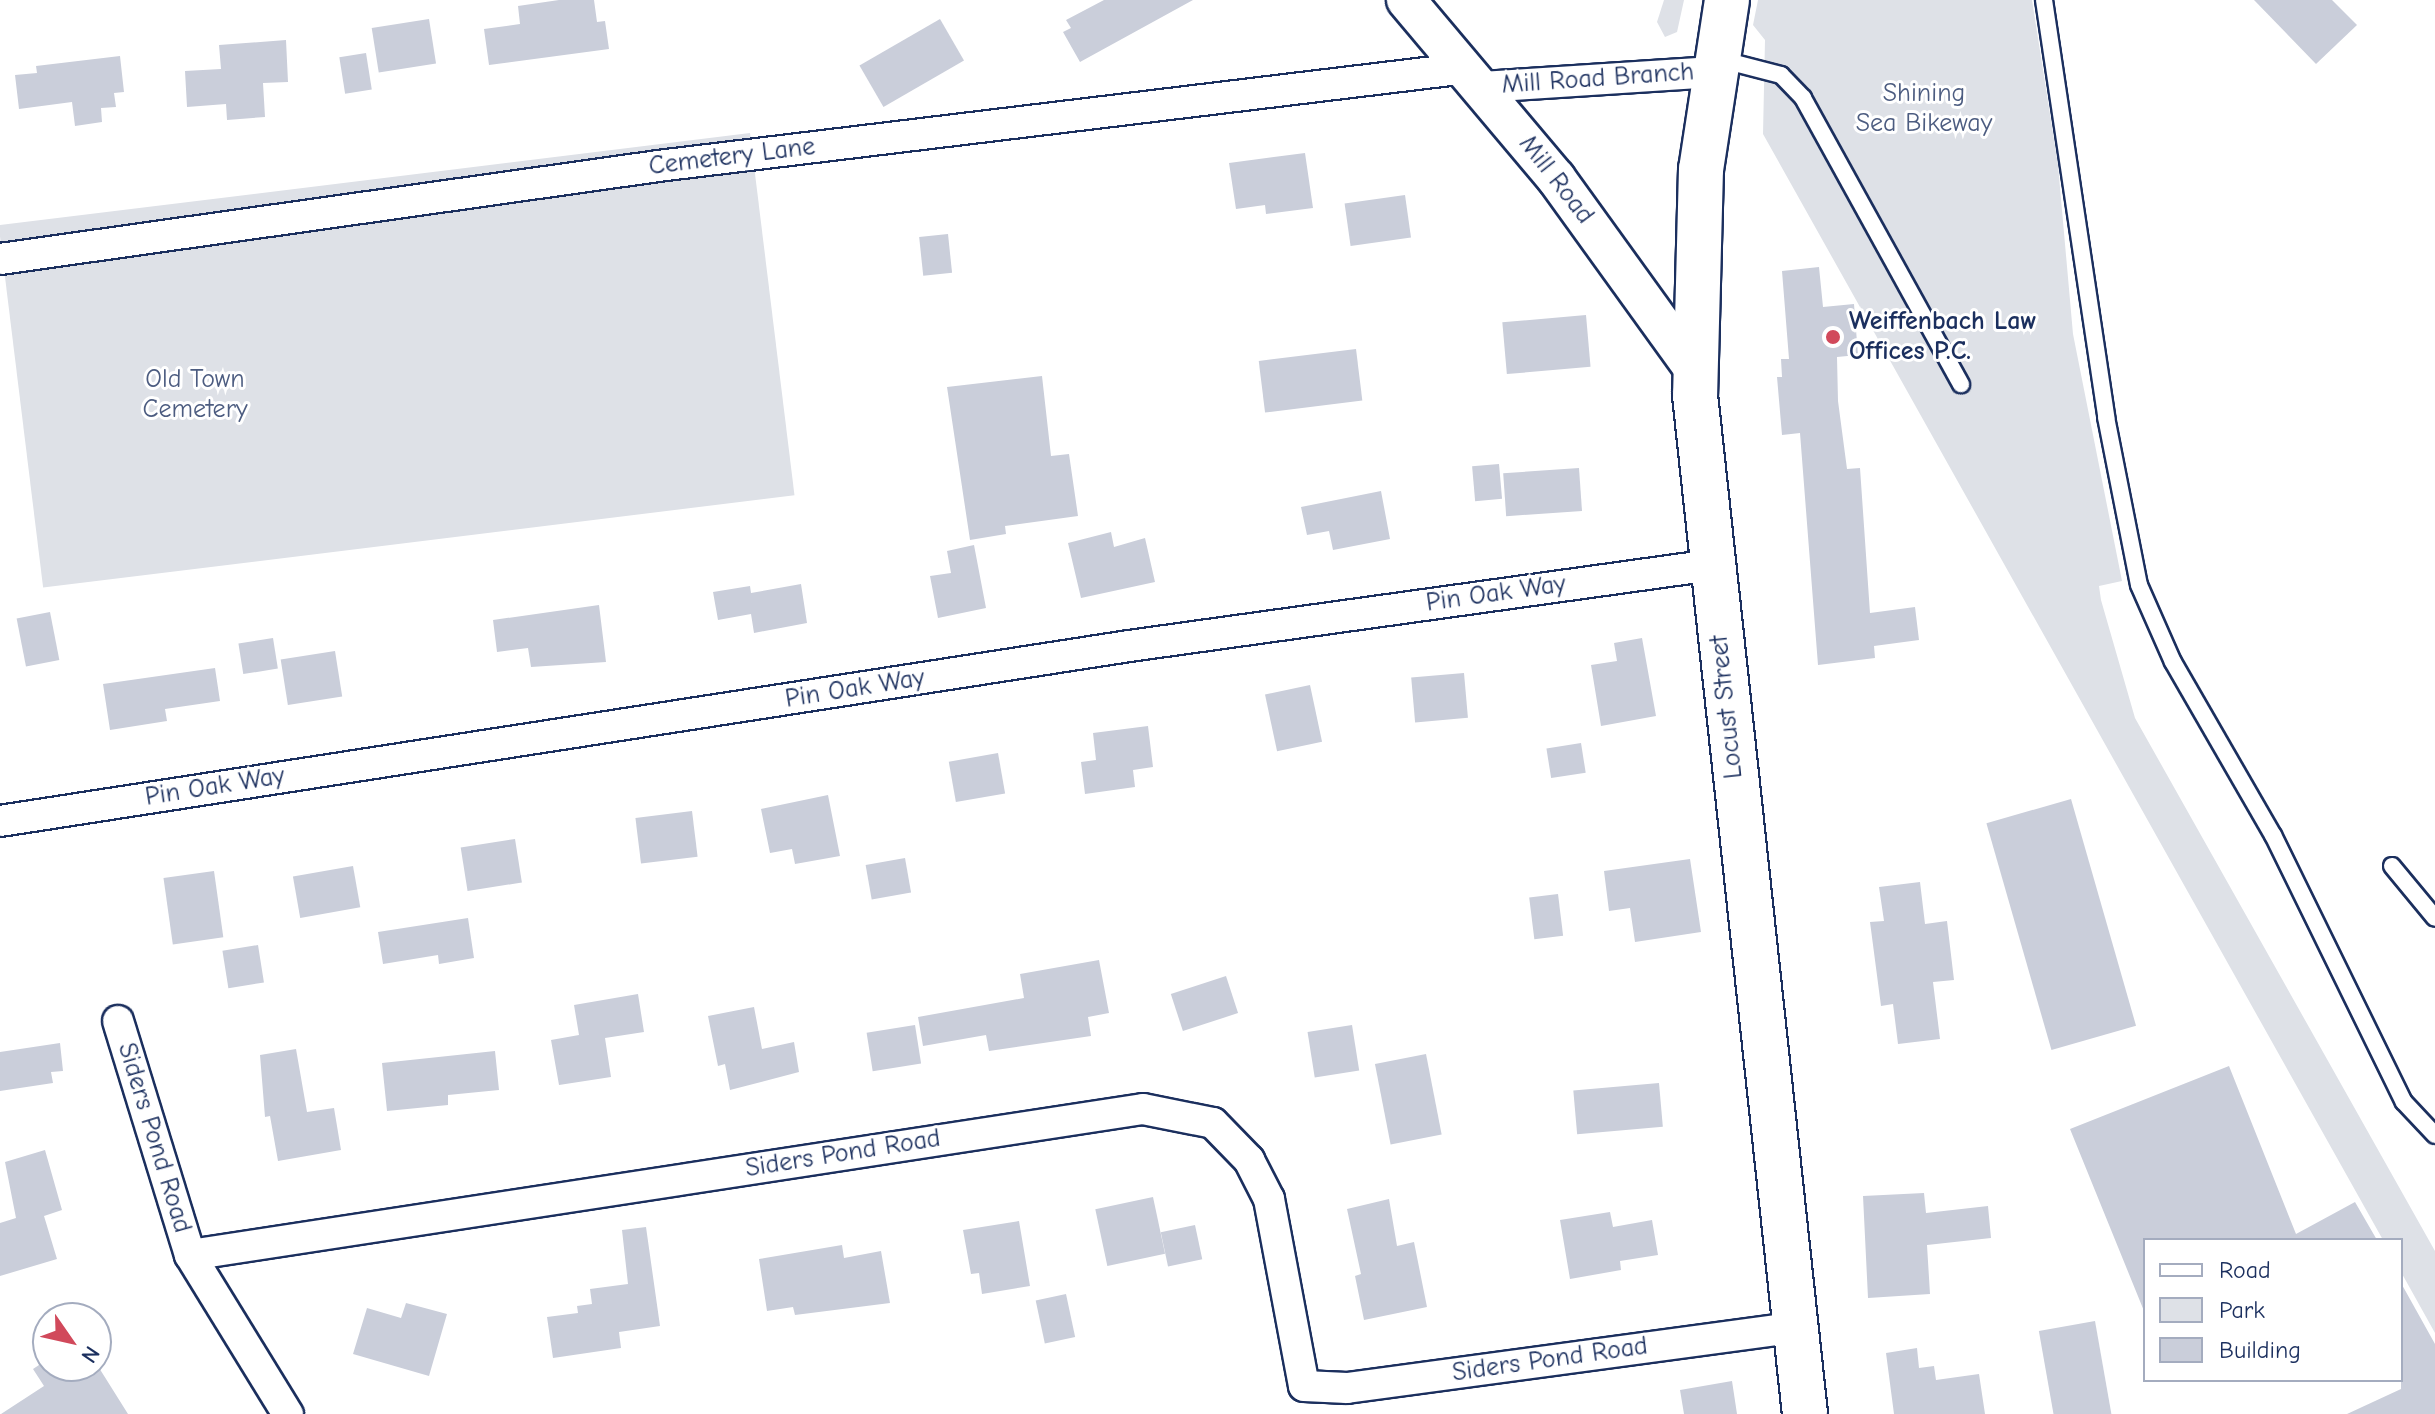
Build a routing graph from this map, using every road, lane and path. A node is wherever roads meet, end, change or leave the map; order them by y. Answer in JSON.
{"nodes":[{"id":1,"x":1406,"y":0,"type":"edge"},
{"id":2,"x":1727,"y":0,"type":"edge"},
{"id":3,"x":2044,"y":0,"type":"edge"},
{"id":4,"x":1716,"y":65,"type":"junction"},
{"id":5,"x":1474,"y":77,"type":"junction"},
{"id":6,"x":0,"y":259,"type":"edge"},
{"id":7,"x":1694,"y":369,"type":"junction"},
{"id":8,"x":1961,"y":384,"type":"dead end"},
{"id":9,"x":1712,"y":565,"type":"junction"},
{"id":10,"x":0,"y":821,"type":"edge"},
{"id":11,"x":2392,"y":866,"type":"dead end"},
{"id":12,"x":2435,"y":918,"type":"edge"},
{"id":13,"x":118,"y":1021,"type":"dead end"},
{"id":14,"x":2435,"y":1135,"type":"edge"},
{"id":15,"x":190,"y":1255,"type":"junction"},
{"id":16,"x":1796,"y":1327,"type":"junction"},
{"id":17,"x":1304,"y":1400,"type":"edge"},
{"id":18,"x":288,"y":1414,"type":"edge"},
{"id":19,"x":1805,"y":1414,"type":"edge"}],
"edges":[{"from":1,"to":5,"type":"street","name":"Mill Road"},
{"from":2,"to":4,"type":"highway","name":"Locust Street"},
{"from":3,"to":14,"type":"lane"},
{"from":4,"to":5,"type":"street","name":"Mill Road Branch"},
{"from":4,"to":7,"type":"highway","name":"Locust Street"},
{"from":4,"to":8,"type":"lane"},
{"from":5,"to":6,"type":"street","name":"Cemetery Lane"},
{"from":5,"to":7,"type":"street","name":"Mill Road"},
{"from":7,"to":9,"type":"highway","name":"Locust Street"},
{"from":9,"to":10,"type":"street","name":"Pin Oak Way"},
{"from":9,"to":16,"type":"highway","name":"Locust Street"},
{"from":11,"to":12,"type":"lane"},
{"from":13,"to":15,"type":"street","name":"Siders Pond Road"},
{"from":15,"to":17,"type":"street","name":"Siders Pond Road"},
{"from":15,"to":18,"type":"street","name":"Siders Pond Road"},
{"from":16,"to":17,"type":"street","name":"Siders Pond Road"},
{"from":16,"to":19,"type":"highway","name":"Locust Street"}]}
